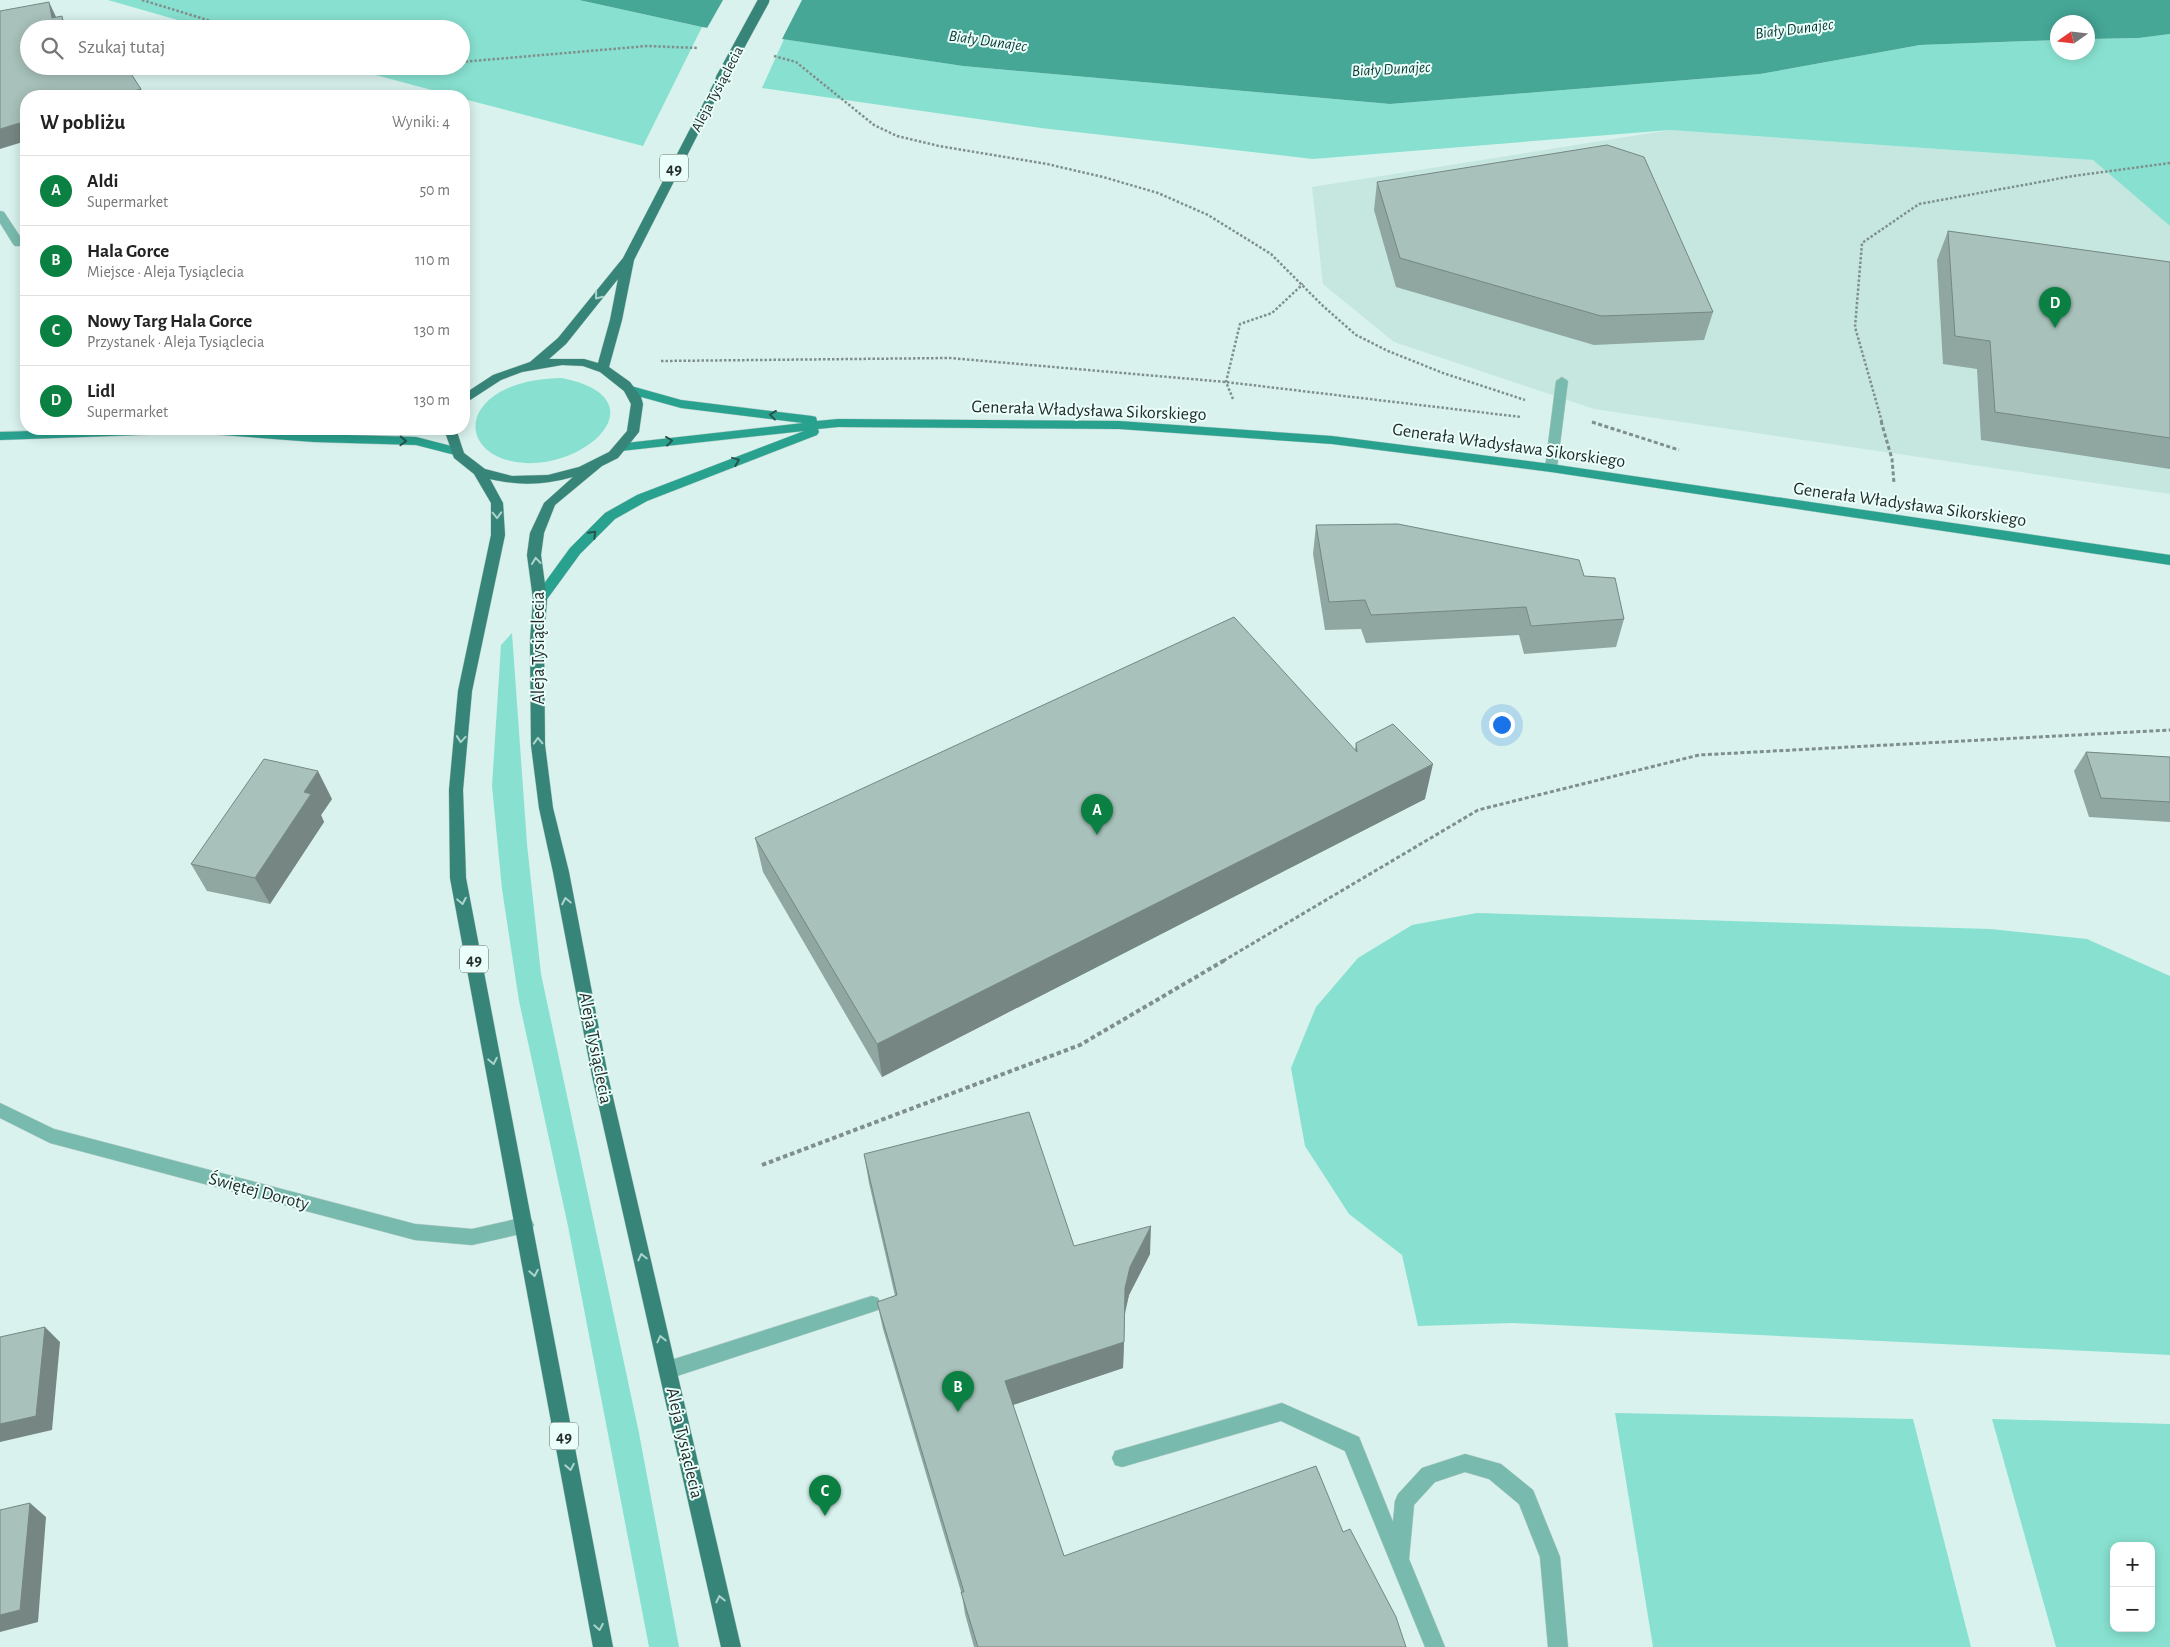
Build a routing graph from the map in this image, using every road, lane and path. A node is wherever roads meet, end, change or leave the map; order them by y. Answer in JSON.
{"nodes":[{"id":1,"x":142,"y":0,"type":"edge"},
{"id":2,"x":764,"y":0,"type":"edge"},
{"id":3,"x":207,"y":20,"type":"edge"},
{"id":4,"x":703,"y":49,"type":"dead end"},
{"id":5,"x":767,"y":55,"type":"dead end"},
{"id":6,"x":470,"y":61,"type":"edge"},
{"id":7,"x":2170,"y":163,"type":"edge"},
{"id":8,"x":0,"y":214,"type":"edge"},
{"id":9,"x":18,"y":244,"type":"dead end"},
{"id":10,"x":629,"y":258,"type":"junction"},
{"id":11,"x":1303,"y":284,"type":"junction"},
{"id":12,"x":653,"y":361,"type":"dead end"},
{"id":13,"x":535,"y":364,"type":"junction"},
{"id":14,"x":602,"y":369,"type":"junction"},
{"id":15,"x":1562,"y":381,"type":"dead end"},
{"id":16,"x":1226,"y":382,"type":"junction"},
{"id":17,"x":632,"y":390,"type":"junction"},
{"id":18,"x":470,"y":394,"type":"edge"},
{"id":19,"x":1558,"y":411,"type":"junction"},
{"id":20,"x":1525,"y":417,"type":"dead end"},
{"id":21,"x":838,"y":423,"type":"junction"},
{"id":22,"x":1247,"y":434,"type":"junction"},
{"id":23,"x":29,"y":435,"type":"edge"},
{"id":24,"x":277,"y":435,"type":"edge"},
{"id":25,"x":451,"y":435,"type":"edge"},
{"id":26,"x":0,"y":436,"type":"edge"},
{"id":27,"x":620,"y":447,"type":"junction"},
{"id":28,"x":455,"y":450,"type":"junction"},
{"id":29,"x":1687,"y":452,"type":"dead end"},
{"id":30,"x":597,"y":464,"type":"junction"},
{"id":31,"x":1551,"y":468,"type":"junction"},
{"id":32,"x":479,"y":471,"type":"junction"},
{"id":33,"x":1893,"y":519,"type":"junction"},
{"id":34,"x":2170,"y":560,"type":"edge"},
{"id":35,"x":540,"y":599,"type":"junction"},
{"id":36,"x":2170,"y":730,"type":"edge"},
{"id":37,"x":0,"y":1110,"type":"edge"},
{"id":38,"x":762,"y":1165,"type":"dead end"},
{"id":39,"x":525,"y":1225,"type":"junction"},
{"id":40,"x":872,"y":1304,"type":"dead end"},
{"id":41,"x":668,"y":1370,"type":"junction"},
{"id":42,"x":1122,"y":1458,"type":"dead end"},
{"id":43,"x":1399,"y":1559,"type":"junction"},
{"id":44,"x":603,"y":1647,"type":"edge"},
{"id":45,"x":731,"y":1647,"type":"edge"},
{"id":46,"x":1435,"y":1647,"type":"edge"},
{"id":47,"x":1558,"y":1647,"type":"edge"}],
"edges":[{"from":1,"to":3,"type":"path"},
{"from":2,"to":10,"type":"main road","name":"Aleja Tysiąclecia","number":"49","bridge":true},
{"from":4,"to":6,"type":"path"},
{"from":5,"to":11,"type":"path"},
{"from":7,"to":33,"type":"path"},
{"from":8,"to":9,"type":"street"},
{"from":10,"to":13,"type":"main road","name":"Aleja Tysiąclecia","number":"49","one_way":true},
{"from":10,"to":14,"type":"main road","name":"Aleja Tysiąclecia","number":"49"},
{"from":11,"to":16,"type":"path"},
{"from":11,"to":19,"type":"path"},
{"from":12,"to":16,"type":"path"},
{"from":13,"to":14,"type":"main road","number":"49"},
{"from":13,"to":18,"type":"main road","number":"49"},
{"from":14,"to":17,"type":"main road","number":"49"},
{"from":15,"to":19,"type":"street"},
{"from":16,"to":20,"type":"path"},
{"from":16,"to":22,"type":"path"},
{"from":21,"to":17,"type":"street","name":"Generała Władysława Sikorskiego","one_way":true},
{"from":17,"to":27,"type":"main road","number":"49"},
{"from":19,"to":29,"type":"path"},
{"from":19,"to":31,"type":"street"},
{"from":21,"to":22,"type":"street","name":"Generała Władysława Sikorskiego"},
{"from":27,"to":21,"type":"street","name":"Generała Władysława Sikorskiego","one_way":true},
{"from":35,"to":21,"type":"street","one_way":true},
{"from":22,"to":31,"type":"street","name":"Generała Władysława Sikorskiego"},
{"from":23,"to":26,"type":"street"},
{"from":24,"to":28,"type":"street","one_way":true},
{"from":25,"to":28,"type":"main road"},
{"from":27,"to":30,"type":"main road","number":"49"},
{"from":28,"to":32,"type":"main road","number":"49"},
{"from":30,"to":32,"type":"main road","number":"49"},
{"from":35,"to":30,"type":"main road","name":"Aleja Tysiąclecia","number":"49","one_way":true},
{"from":31,"to":33,"type":"street","name":"Generała Władysława Sikorskiego"},
{"from":32,"to":39,"type":"main road","number":"49","one_way":true},
{"from":33,"to":34,"type":"street","name":"Generała Władysława Sikorskiego"},
{"from":41,"to":35,"type":"main road","name":"Aleja Tysiąclecia","number":"49","one_way":true},
{"from":36,"to":38,"type":"path"},
{"from":37,"to":39,"type":"street","name":"Świętej Doroty"},
{"from":39,"to":44,"type":"main road","number":"49","one_way":true},
{"from":40,"to":41,"type":"street"},
{"from":45,"to":41,"type":"main road","name":"Aleja Tysiąclecia","number":"49","one_way":true},
{"from":42,"to":43,"type":"street"},
{"from":43,"to":46,"type":"street"},
{"from":43,"to":47,"type":"street"}]}
